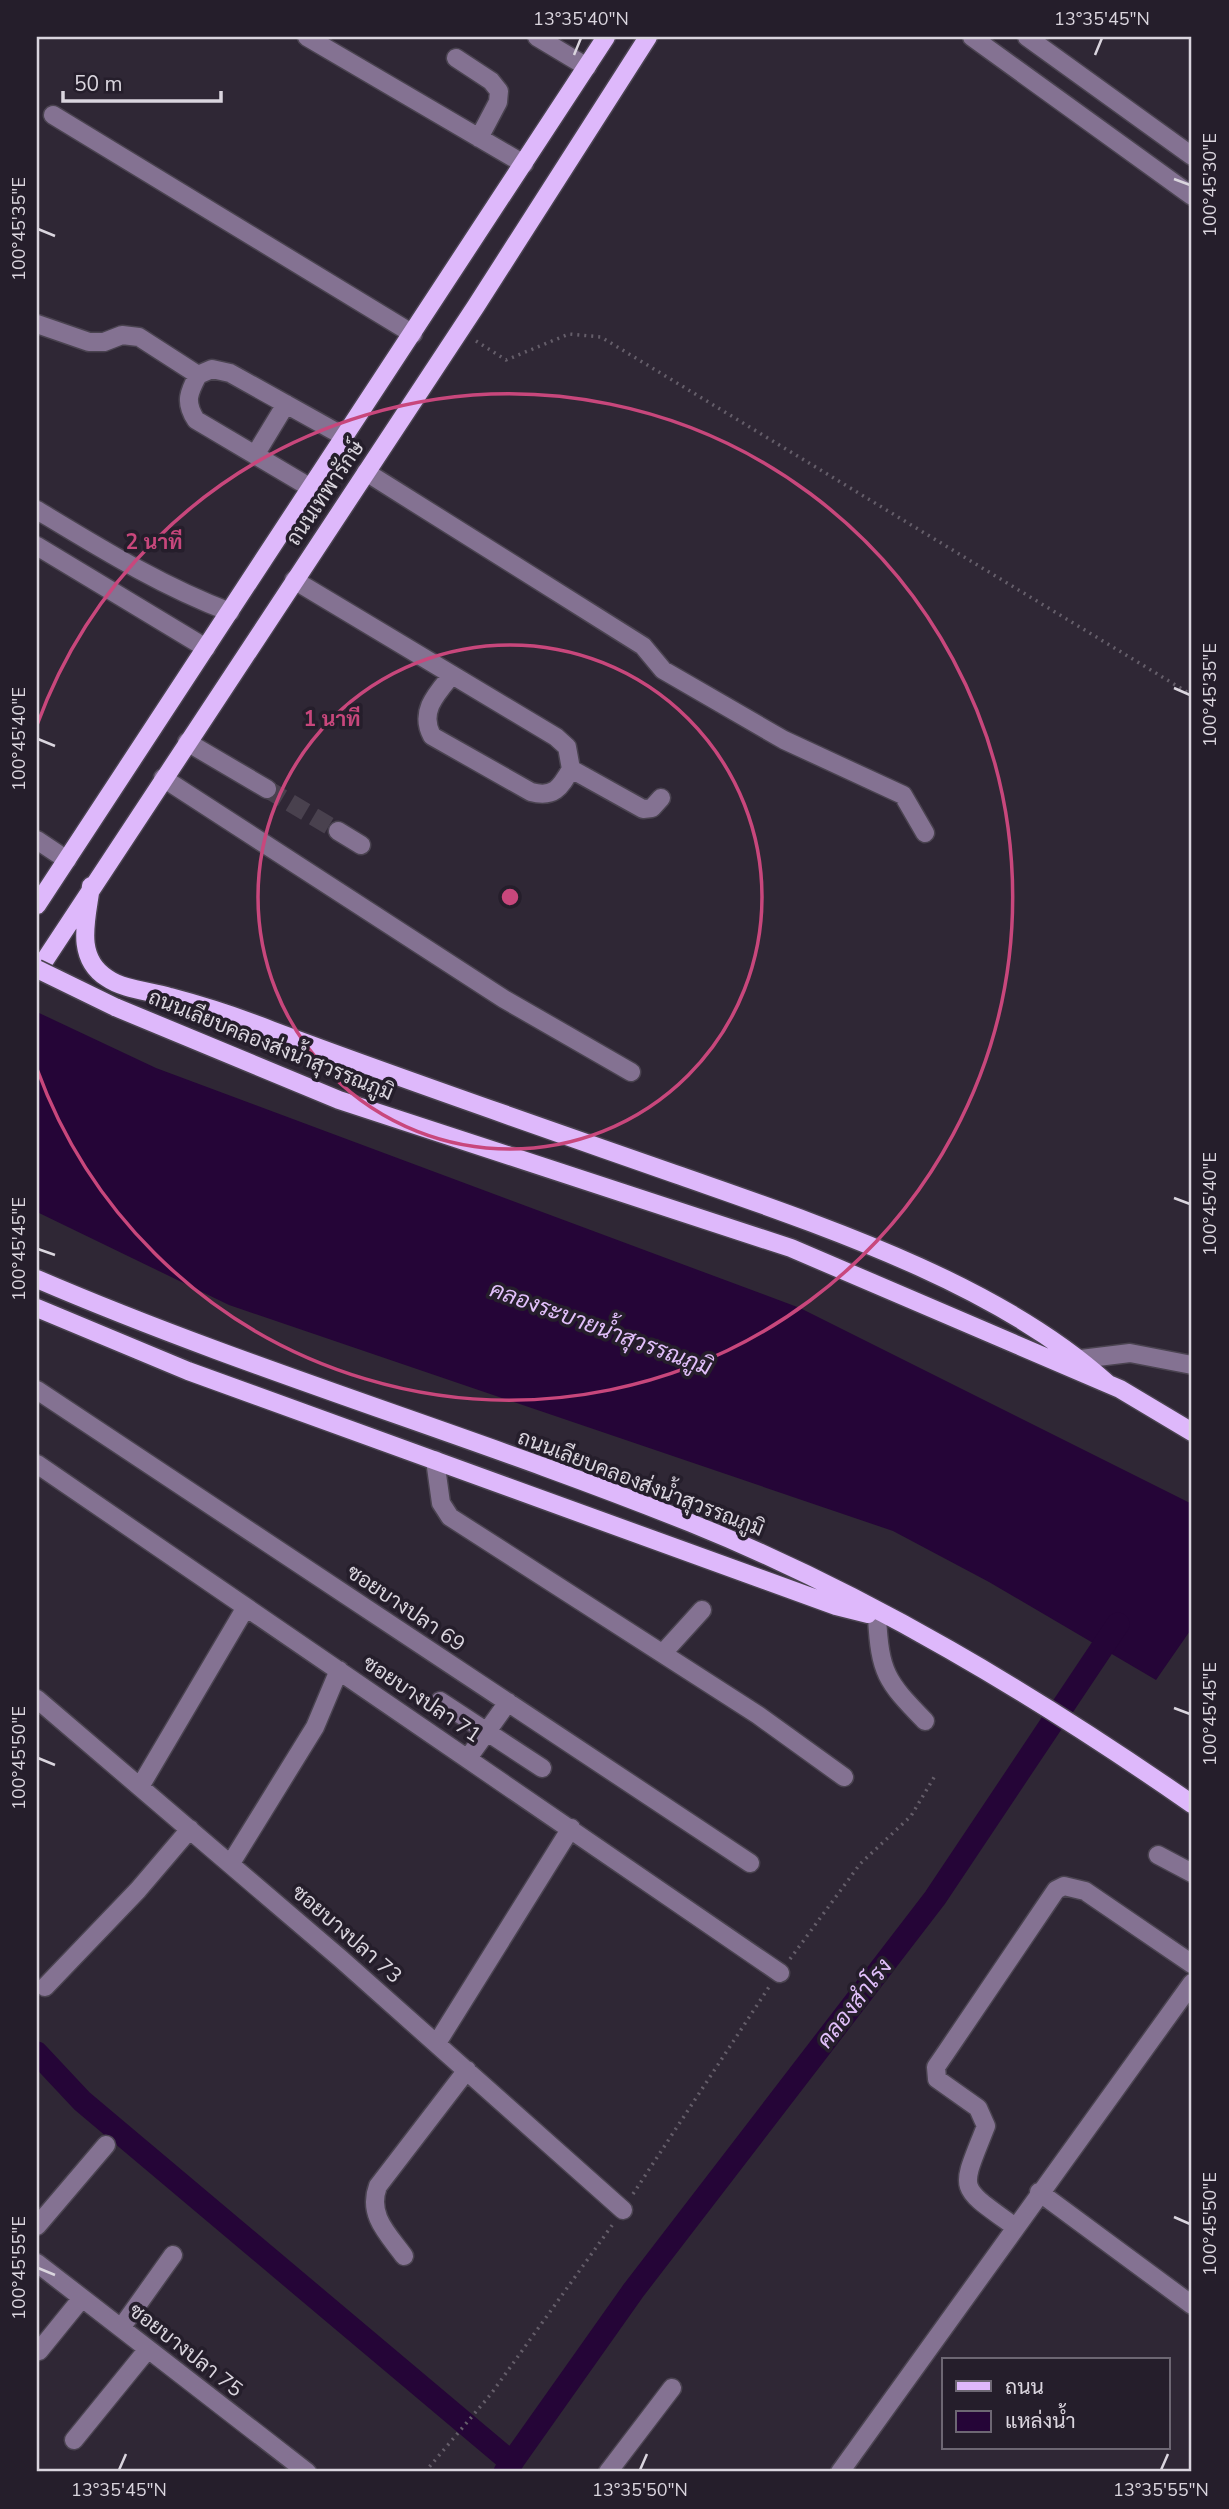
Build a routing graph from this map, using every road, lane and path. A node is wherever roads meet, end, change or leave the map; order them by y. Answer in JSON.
{"nodes":[{"id":1,"x":307,"y":37,"type":"edge"},
{"id":2,"x":537,"y":37,"type":"edge"},
{"id":3,"x":606,"y":37,"type":"edge"},
{"id":4,"x":648,"y":37,"type":"edge"},
{"id":5,"x":972,"y":37,"type":"edge"},
{"id":6,"x":1027,"y":37,"type":"edge"},
{"id":7,"x":456,"y":58,"type":"dead end"},
{"id":8,"x":587,"y":67,"type":"junction"},
{"id":9,"x":53,"y":115,"type":"dead end"},
{"id":10,"x":479,"y":138,"type":"junction"},
{"id":11,"x":1192,"y":156,"type":"edge"},
{"id":12,"x":524,"y":164,"type":"junction"},
{"id":13,"x":1192,"y":196,"type":"edge"},
{"id":14,"x":37,"y":324,"type":"edge"},
{"id":15,"x":460,"y":330,"type":"junction"},
{"id":16,"x":413,"y":334,"type":"junction"},
{"id":17,"x":198,"y":375,"type":"junction"},
{"id":18,"x":286,"y":404,"type":"junction"},
{"id":19,"x":345,"y":437,"type":"junction"},
{"id":20,"x":255,"y":455,"type":"junction"},
{"id":21,"x":366,"y":472,"type":"junction"},
{"id":22,"x":311,"y":488,"type":"junction"},
{"id":23,"x":37,"y":510,"type":"edge"},
{"id":24,"x":37,"y":546,"type":"edge"},
{"id":25,"x":294,"y":580,"type":"junction"},
{"id":26,"x":230,"y":612,"type":"junction"},
{"id":27,"x":206,"y":649,"type":"junction"},
{"id":28,"x":451,"y":676,"type":"junction"},
{"id":29,"x":1192,"y":695,"type":"edge"},
{"id":30,"x":187,"y":742,"type":"junction"},
{"id":31,"x":571,"y":769,"type":"junction"},
{"id":32,"x":163,"y":778,"type":"junction"},
{"id":33,"x":267,"y":789,"type":"tunnel mouth"},
{"id":34,"x":661,"y":797,"type":"dead end"},
{"id":35,"x":338,"y":831,"type":"tunnel mouth"},
{"id":36,"x":925,"y":833,"type":"dead end"},
{"id":37,"x":37,"y":841,"type":"edge"},
{"id":38,"x":361,"y":845,"type":"dead end"},
{"id":39,"x":64,"y":864,"type":"junction"},
{"id":40,"x":37,"y":885,"type":"edge"},
{"id":41,"x":92,"y":886,"type":"junction"},
{"id":42,"x":37,"y":905,"type":"edge"},
{"id":43,"x":37,"y":970,"type":"edge"},
{"id":44,"x":631,"y":1072,"type":"dead end"},
{"id":45,"x":37,"y":1279,"type":"edge"},
{"id":46,"x":37,"y":1308,"type":"edge"},
{"id":47,"x":1080,"y":1359,"type":"junction"},
{"id":48,"x":1192,"y":1365,"type":"edge"},
{"id":49,"x":1113,"y":1386,"type":"junction"},
{"id":50,"x":37,"y":1390,"type":"edge"},
{"id":51,"x":1192,"y":1432,"type":"edge"},
{"id":52,"x":435,"y":1460,"type":"junction"},
{"id":53,"x":37,"y":1464,"type":"edge"},
{"id":54,"x":246,"y":1607,"type":"junction"},
{"id":55,"x":702,"y":1610,"type":"dead end"},
{"id":56,"x":877,"y":1617,"type":"junction"},
{"id":57,"x":902,"y":1623,"type":"junction"},
{"id":58,"x":663,"y":1653,"type":"junction"},
{"id":59,"x":339,"y":1670,"type":"junction"},
{"id":60,"x":37,"y":1699,"type":"edge"},
{"id":61,"x":440,"y":1701,"type":"dead end"},
{"id":62,"x":508,"y":1702,"type":"junction"},
{"id":63,"x":925,"y":1721,"type":"dead end"},
{"id":64,"x":486,"y":1731,"type":"junction"},
{"id":65,"x":468,"y":1758,"type":"junction"},
{"id":66,"x":542,"y":1768,"type":"dead end"},
{"id":67,"x":936,"y":1774,"type":"dead end"},
{"id":68,"x":844,"y":1777,"type":"dead end"},
{"id":69,"x":141,"y":1785,"type":"junction"},
{"id":70,"x":1192,"y":1804,"type":"edge"},
{"id":71,"x":571,"y":1828,"type":"junction"},
{"id":72,"x":190,"y":1829,"type":"junction"},
{"id":73,"x":1158,"y":1855,"type":"dead end"},
{"id":74,"x":231,"y":1863,"type":"junction"},
{"id":75,"x":750,"y":1863,"type":"dead end"},
{"id":76,"x":1192,"y":1873,"type":"edge"},
{"id":77,"x":1192,"y":1964,"type":"edge"},
{"id":78,"x":780,"y":1973,"type":"junction"},
{"id":79,"x":1192,"y":1983,"type":"edge"},
{"id":80,"x":45,"y":1987,"type":"dead end"},
{"id":81,"x":437,"y":2043,"type":"junction"},
{"id":82,"x":467,"y":2070,"type":"junction"},
{"id":83,"x":106,"y":2145,"type":"dead end"},
{"id":84,"x":1040,"y":2192,"type":"junction"},
{"id":85,"x":623,"y":2210,"type":"junction"},
{"id":86,"x":37,"y":2226,"type":"edge"},
{"id":87,"x":1015,"y":2227,"type":"junction"},
{"id":88,"x":173,"y":2255,"type":"dead end"},
{"id":89,"x":404,"y":2256,"type":"dead end"},
{"id":90,"x":37,"y":2263,"type":"edge"},
{"id":91,"x":82,"y":2298,"type":"junction"},
{"id":92,"x":1192,"y":2305,"type":"edge"},
{"id":93,"x":121,"y":2328,"type":"junction"},
{"id":94,"x":148,"y":2349,"type":"junction"},
{"id":95,"x":39,"y":2351,"type":"dead end"},
{"id":96,"x":672,"y":2388,"type":"dead end"},
{"id":97,"x":74,"y":2440,"type":"dead end"},
{"id":98,"x":307,"y":2472,"type":"edge"},
{"id":99,"x":425,"y":2472,"type":"edge"},
{"id":100,"x":608,"y":2472,"type":"edge"},
{"id":101,"x":840,"y":2472,"type":"edge"}],
"edges":[{"from":1,"to":10,"type":"street"},
{"from":2,"to":8,"type":"street"},
{"from":3,"to":8,"type":"main road","name":"ถนนเทพารักษ์"},
{"from":4,"to":15,"type":"main road","name":"ถนนเทพารักษ์"},
{"from":5,"to":13,"type":"street"},
{"from":6,"to":11,"type":"street"},
{"from":7,"to":10,"type":"street"},
{"from":8,"to":12,"type":"main road","name":"ถนนเทพารักษ์"},
{"from":9,"to":16,"type":"street"},
{"from":10,"to":12,"type":"street"},
{"from":12,"to":16,"type":"main road","name":"ถนนเทพารักษ์"},
{"from":14,"to":17,"type":"street"},
{"from":15,"to":21,"type":"main road","name":"ถนนเทพารักษ์"},
{"from":15,"to":29,"type":"path"},
{"from":16,"to":19,"type":"main road","name":"ถนนเทพารักษ์"},
{"from":17,"to":18,"type":"street"},
{"from":17,"to":20,"type":"street"},
{"from":18,"to":19,"type":"street"},
{"from":18,"to":20,"type":"street"},
{"from":19,"to":22,"type":"main road","name":"ถนนเทพารักษ์"},
{"from":20,"to":22,"type":"street"},
{"from":21,"to":25,"type":"main road","name":"ถนนเทพารักษ์"},
{"from":21,"to":36,"type":"street"},
{"from":22,"to":26,"type":"main road","name":"ถนนเทพารักษ์"},
{"from":23,"to":26,"type":"street"},
{"from":24,"to":27,"type":"street"},
{"from":25,"to":28,"type":"street"},
{"from":25,"to":30,"type":"main road","name":"ถนนเทพารักษ์"},
{"from":26,"to":27,"type":"main road","name":"ถนนเทพารักษ์"},
{"from":27,"to":39,"type":"main road","name":"ถนนเทพารักษ์"},
{"from":28,"to":31,"type":"street"},
{"from":28,"to":31,"type":"street"},
{"from":30,"to":32,"type":"main road","name":"ถนนเทพารักษ์"},
{"from":30,"to":33,"type":"street"},
{"from":31,"to":34,"type":"street"},
{"from":32,"to":41,"type":"main road","name":"ถนนเทพารักษ์"},
{"from":32,"to":44,"type":"street"},
{"from":35,"to":38,"type":"street"},
{"from":37,"to":39,"type":"street"},
{"from":39,"to":40,"type":"main road"},
{"from":39,"to":42,"type":"main road","name":"ถนนเทพารักษ์"},
{"from":41,"to":43,"type":"main road","name":"ถนนเทพารักษ์"},
{"from":41,"to":47,"type":"main road"},
{"from":43,"to":49,"type":"main road","name":"ถนนเลียบคลองส่งน้ำสุวรรณภูมิ","bridge":true},
{"from":45,"to":57,"type":"main road","name":"ถนนเลียบคลองส่งน้ำสุวรรณภูมิ"},
{"from":46,"to":52,"type":"main road"},
{"from":47,"to":48,"type":"street"},
{"from":47,"to":49,"type":"main road"},
{"from":49,"to":51,"type":"main road","name":"ถนนเลียบคลองส่งน้ำสุวรรณภูมิ"},
{"from":50,"to":62,"type":"street","name":"ซอยบางปลา 69"},
{"from":52,"to":56,"type":"main road"},
{"from":52,"to":58,"type":"street"},
{"from":53,"to":54,"type":"street","name":"ซอยบางปลา 71"},
{"from":54,"to":59,"type":"street","name":"ซอยบางปลา 71"},
{"from":54,"to":69,"type":"street"},
{"from":55,"to":58,"type":"street"},
{"from":56,"to":57,"type":"main road"},
{"from":56,"to":63,"type":"street"},
{"from":57,"to":70,"type":"main road","name":"ถนนเลียบคลองส่งน้ำสุวรรณภูมิ"},
{"from":58,"to":68,"type":"street"},
{"from":59,"to":65,"type":"street","name":"ซอยบางปลา 71"},
{"from":59,"to":74,"type":"street"},
{"from":60,"to":69,"type":"street","name":"ซอยบางปลา 73"},
{"from":61,"to":64,"type":"street"},
{"from":62,"to":64,"type":"street"},
{"from":62,"to":75,"type":"street","name":"ซอยบางปลา 69"},
{"from":64,"to":65,"type":"street"},
{"from":64,"to":66,"type":"street"},
{"from":65,"to":71,"type":"street","name":"ซอยบางปลา 71"},
{"from":67,"to":78,"type":"path"},
{"from":69,"to":72,"type":"street","name":"ซอยบางปลา 73"},
{"from":71,"to":78,"type":"street","name":"ซอยบางปลา 71"},
{"from":71,"to":81,"type":"street"},
{"from":72,"to":74,"type":"street","name":"ซอยบางปลา 73"},
{"from":72,"to":80,"type":"street"},
{"from":73,"to":76,"type":"street"},
{"from":74,"to":81,"type":"street","name":"ซอยบางปลา 73"},
{"from":77,"to":87,"type":"street"},
{"from":78,"to":85,"type":"path"},
{"from":79,"to":84,"type":"street"},
{"from":81,"to":82,"type":"street","name":"ซอยบางปลา 73"},
{"from":82,"to":85,"type":"street","name":"ซอยบางปลา 73"},
{"from":82,"to":89,"type":"street"},
{"from":83,"to":86,"type":"street"},
{"from":84,"to":87,"type":"street"},
{"from":84,"to":92,"type":"street"},
{"from":85,"to":99,"type":"path"},
{"from":87,"to":101,"type":"street"},
{"from":88,"to":93,"type":"street"},
{"from":90,"to":91,"type":"street","name":"ซอยบางปลา 75"},
{"from":91,"to":93,"type":"street","name":"ซอยบางปลา 75"},
{"from":91,"to":95,"type":"street"},
{"from":93,"to":94,"type":"street","name":"ซอยบางปลา 75"},
{"from":94,"to":97,"type":"street"},
{"from":94,"to":98,"type":"street","name":"ซอยบางปลา 75"},
{"from":96,"to":100,"type":"street"}]}
